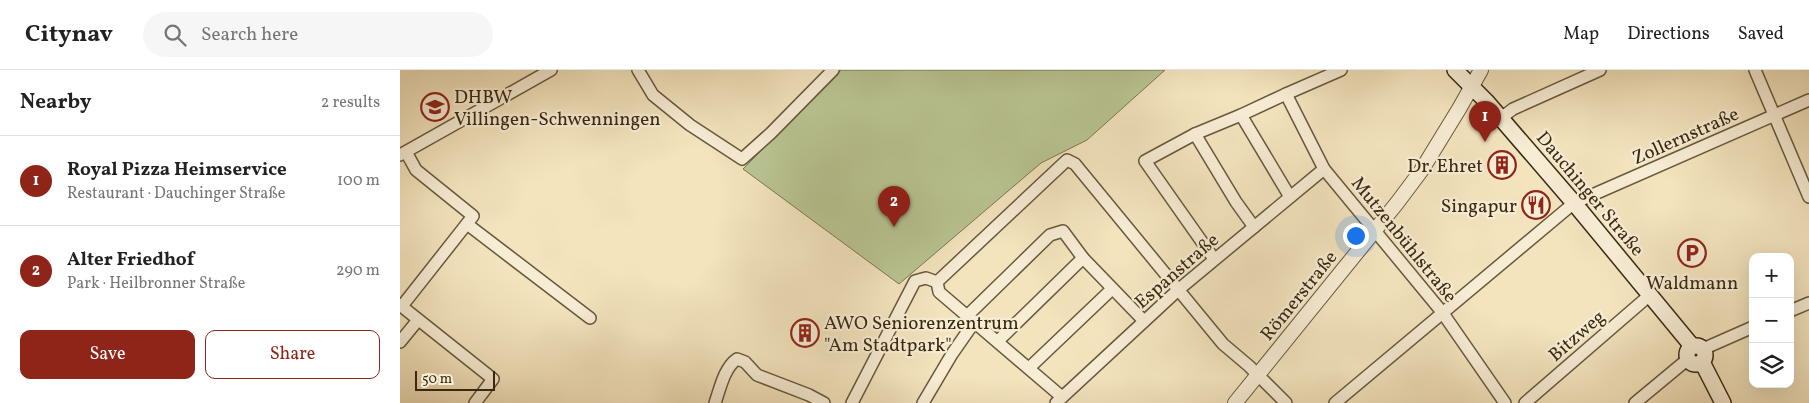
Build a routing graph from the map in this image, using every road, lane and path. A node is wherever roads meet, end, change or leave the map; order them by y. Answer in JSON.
{"nodes":[{"id":1,"x":551,"y":70,"type":"edge"},
{"id":2,"x":638,"y":70,"type":"edge"},
{"id":3,"x":833,"y":70,"type":"edge"},
{"id":4,"x":1341,"y":70,"type":"edge"},
{"id":5,"x":1455,"y":70,"type":"edge"},
{"id":6,"x":1481,"y":70,"type":"edge"},
{"id":7,"x":1600,"y":70,"type":"edge"},
{"id":8,"x":1755,"y":70,"type":"edge"},
{"id":9,"x":1472,"y":85,"type":"junction"},
{"id":10,"x":1286,"y":94,"type":"junction"},
{"id":11,"x":1809,"y":100,"type":"edge"},
{"id":12,"x":1774,"y":115,"type":"junction"},
{"id":13,"x":1241,"y":116,"type":"junction"},
{"id":14,"x":1501,"y":118,"type":"junction"},
{"id":15,"x":1196,"y":134,"type":"junction"},
{"id":16,"x":403,"y":153,"type":"edge"},
{"id":17,"x":1324,"y":169,"type":"junction"},
{"id":18,"x":1290,"y":196,"type":"junction"},
{"id":19,"x":1809,"y":197,"type":"edge"},
{"id":20,"x":1574,"y":203,"type":"junction"},
{"id":21,"x":467,"y":224,"type":"junction"},
{"id":22,"x":1254,"y":227,"type":"junction"},
{"id":23,"x":1376,"y":230,"type":"junction"},
{"id":24,"x":1083,"y":258,"type":"junction"},
{"id":25,"x":1214,"y":259,"type":"junction"},
{"id":26,"x":937,"y":282,"type":"junction"},
{"id":27,"x":1112,"y":289,"type":"junction"},
{"id":28,"x":1178,"y":290,"type":"junction"},
{"id":29,"x":1650,"y":294,"type":"junction"},
{"id":30,"x":1809,"y":303,"type":"edge"},
{"id":31,"x":401,"y":306,"type":"edge"},
{"id":32,"x":1794,"y":309,"type":"edge"},
{"id":33,"x":1442,"y":312,"type":"junction"},
{"id":34,"x":590,"y":318,"type":"dead end"},
{"id":35,"x":971,"y":318,"type":"junction"},
{"id":36,"x":418,"y":320,"type":"junction"},
{"id":37,"x":1144,"y":321,"type":"junction"},
{"id":38,"x":1749,"y":329,"type":"edge"},
{"id":39,"x":998,"y":341,"type":"junction"},
{"id":40,"x":400,"y":342,"type":"edge"},
{"id":41,"x":1697,"y":355,"type":"junction"},
{"id":42,"x":1029,"y":368,"type":"junction"},
{"id":43,"x":1258,"y":375,"type":"junction"},
{"id":44,"x":1059,"y":400,"type":"edge"},
{"id":45,"x":475,"y":403,"type":"edge"},
{"id":46,"x":715,"y":403,"type":"edge"},
{"id":47,"x":824,"y":403,"type":"edge"},
{"id":48,"x":852,"y":403,"type":"edge"},
{"id":49,"x":923,"y":403,"type":"edge"},
{"id":50,"x":1235,"y":403,"type":"edge"},
{"id":51,"x":1286,"y":403,"type":"edge"},
{"id":52,"x":1335,"y":403,"type":"edge"},
{"id":53,"x":1505,"y":403,"type":"edge"},
{"id":54,"x":1525,"y":403,"type":"edge"},
{"id":55,"x":1635,"y":403,"type":"edge"},
{"id":56,"x":1724,"y":403,"type":"edge"}],
"edges":[{"from":1,"to":16,"type":"street"},
{"from":2,"to":3,"type":"street"},
{"from":4,"to":10,"type":"street"},
{"from":5,"to":9,"type":"main road","name":"Dauchinger Straße"},
{"from":6,"to":9,"type":"street","name":"Römerstraße"},
{"from":7,"to":14,"type":"street"},
{"from":8,"to":12,"type":"street"},
{"from":9,"to":14,"type":"main road","name":"Dauchinger Straße"},
{"from":9,"to":23,"type":"street","name":"Römerstraße"},
{"from":10,"to":13,"type":"street"},
{"from":10,"to":17,"type":"street","name":"Mutzenbühlstraße"},
{"from":11,"to":12,"type":"street","name":"Zollernstraße"},
{"from":12,"to":19,"type":"street"},
{"from":12,"to":20,"type":"street","name":"Zollernstraße"},
{"from":13,"to":15,"type":"street"},
{"from":13,"to":18,"type":"street"},
{"from":14,"to":20,"type":"main road","name":"Dauchinger Straße"},
{"from":15,"to":22,"type":"street"},
{"from":15,"to":25,"type":"street"},
{"from":16,"to":21,"type":"street"},
{"from":17,"to":18,"type":"street","name":"Espanstraße"},
{"from":17,"to":23,"type":"street","name":"Mutzenbühlstraße"},
{"from":18,"to":22,"type":"street","name":"Espanstraße"},
{"from":20,"to":29,"type":"main road","name":"Dauchinger Straße"},
{"from":20,"to":33,"type":"street","name":"Zollernstraße"},
{"from":21,"to":31,"type":"street"},
{"from":21,"to":34,"type":"street"},
{"from":22,"to":25,"type":"street","name":"Espanstraße"},
{"from":23,"to":33,"type":"street","name":"Mutzenbühlstraße"},
{"from":23,"to":43,"type":"street","name":"Römerstraße"},
{"from":24,"to":27,"type":"street"},
{"from":24,"to":35,"type":"street"},
{"from":24,"to":39,"type":"street"},
{"from":25,"to":28,"type":"street","name":"Espanstraße"},
{"from":26,"to":28,"type":"street"},
{"from":26,"to":35,"type":"street"},
{"from":26,"to":48,"type":"street"},
{"from":27,"to":37,"type":"street"},
{"from":27,"to":42,"type":"street"},
{"from":28,"to":37,"type":"street","name":"Espanstraße"},
{"from":28,"to":43,"type":"street"},
{"from":29,"to":41,"type":"main road","name":"Dauchinger Straße"},
{"from":29,"to":54,"type":"street","name":"Bitzweg"},
{"from":30,"to":32,"type":"street"},
{"from":31,"to":36,"type":"street"},
{"from":33,"to":52,"type":"street","name":"Zollernstraße"},
{"from":33,"to":53,"type":"street","name":"Mutzenbühlstraße"},
{"from":35,"to":39,"type":"street"},
{"from":35,"to":49,"type":"street"},
{"from":36,"to":40,"type":"street"},
{"from":36,"to":45,"type":"street"},
{"from":37,"to":44,"type":"street","name":"Espanstraße"},
{"from":38,"to":41,"type":"street"},
{"from":39,"to":42,"type":"street"},
{"from":41,"to":55,"type":"street"},
{"from":41,"to":56,"type":"main road","name":"Dauchinger Straße"},
{"from":42,"to":44,"type":"street"},
{"from":43,"to":50,"type":"street","name":"Römerstraße"},
{"from":43,"to":51,"type":"street"},
{"from":46,"to":47,"type":"street"}]}
